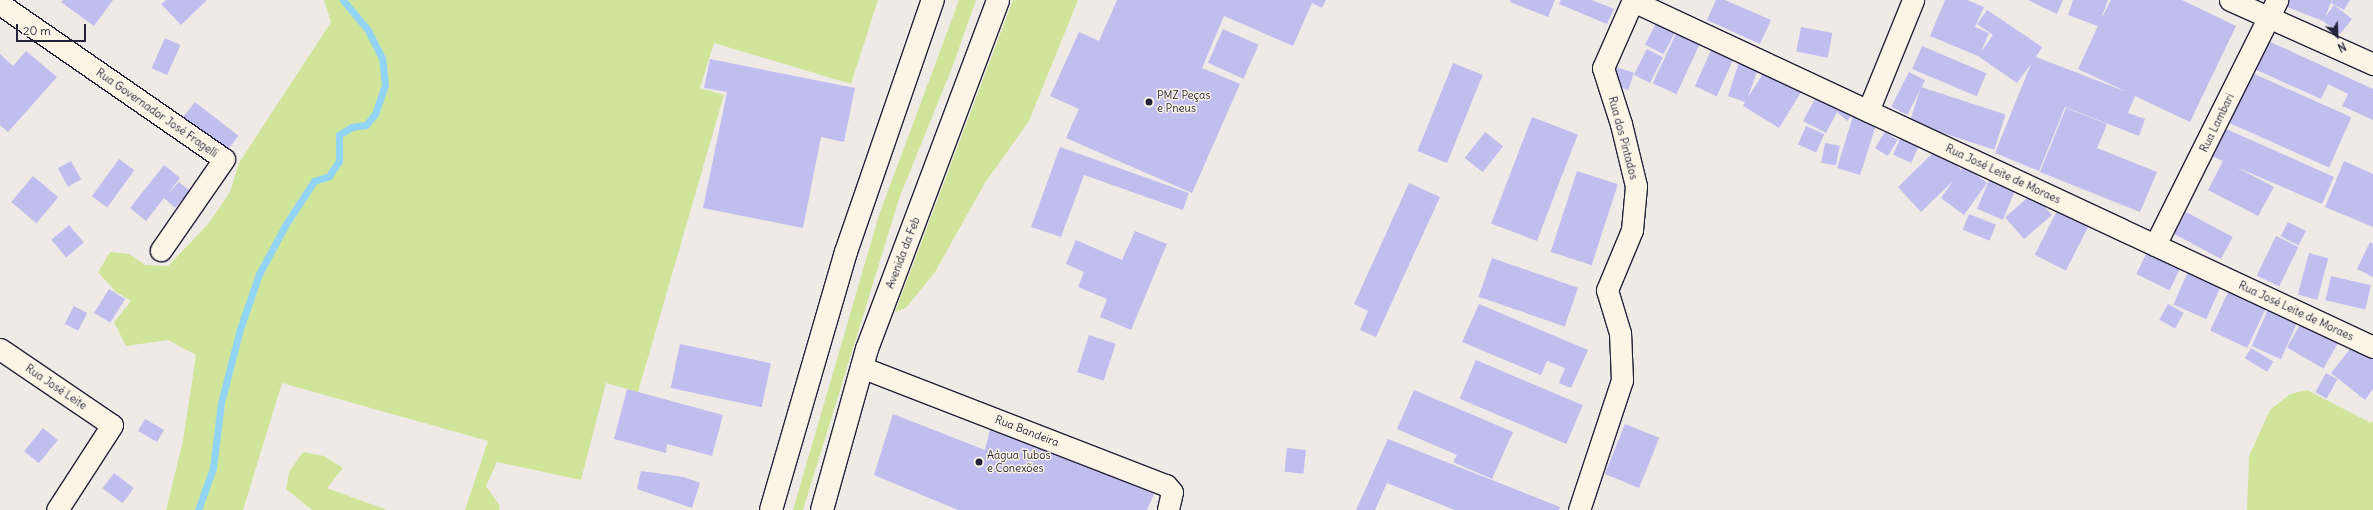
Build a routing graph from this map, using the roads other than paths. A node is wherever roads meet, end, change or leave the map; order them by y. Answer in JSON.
{"nodes":[{"id":1,"x":933,"y":0,"type":"edge"},
{"id":2,"x":998,"y":0,"type":"edge"},
{"id":3,"x":1633,"y":0,"type":"edge"},
{"id":4,"x":1913,"y":0,"type":"edge"},
{"id":5,"x":2230,"y":0,"type":"edge"},
{"id":6,"x":0,"y":4,"type":"edge"},
{"id":7,"x":2273,"y":8,"type":"edge"},
{"id":8,"x":2373,"y":64,"type":"edge"},
{"id":9,"x":1868,"y":111,"type":"junction"},
{"id":10,"x":2156,"y":245,"type":"junction"},
{"id":11,"x":161,"y":250,"type":"dead end"},
{"id":12,"x":2373,"y":347,"type":"edge"},
{"id":13,"x":0,"y":349,"type":"edge"},
{"id":14,"x":861,"y":367,"type":"junction"},
{"id":15,"x":58,"y":510,"type":"edge"},
{"id":16,"x":771,"y":510,"type":"edge"},
{"id":17,"x":822,"y":510,"type":"edge"},
{"id":18,"x":1168,"y":510,"type":"edge"},
{"id":19,"x":1579,"y":510,"type":"edge"}],
"edges":[{"from":1,"to":16,"type":"main road"},
{"from":2,"to":14,"type":"main road","name":"Avenida da Feb"},
{"from":3,"to":9,"type":"street","name":"Rua José Leite de Moraes"},
{"from":3,"to":19,"type":"street","name":"Rua dos Pintados"},
{"from":4,"to":9,"type":"street"},
{"from":5,"to":7,"type":"street"},
{"from":6,"to":11,"type":"street","name":"Rua Governador José Fragelli"},
{"from":7,"to":8,"type":"street"},
{"from":7,"to":10,"type":"street","name":"Rua Lambari"},
{"from":9,"to":10,"type":"street","name":"Rua José Leite de Moraes"},
{"from":10,"to":12,"type":"street","name":"Rua José Leite de Moraes"},
{"from":13,"to":15,"type":"street","name":"Rua José Leite"},
{"from":14,"to":17,"type":"main road","name":"Avenida da Feb"},
{"from":14,"to":18,"type":"street","name":"Rua Bandeira"}]}
